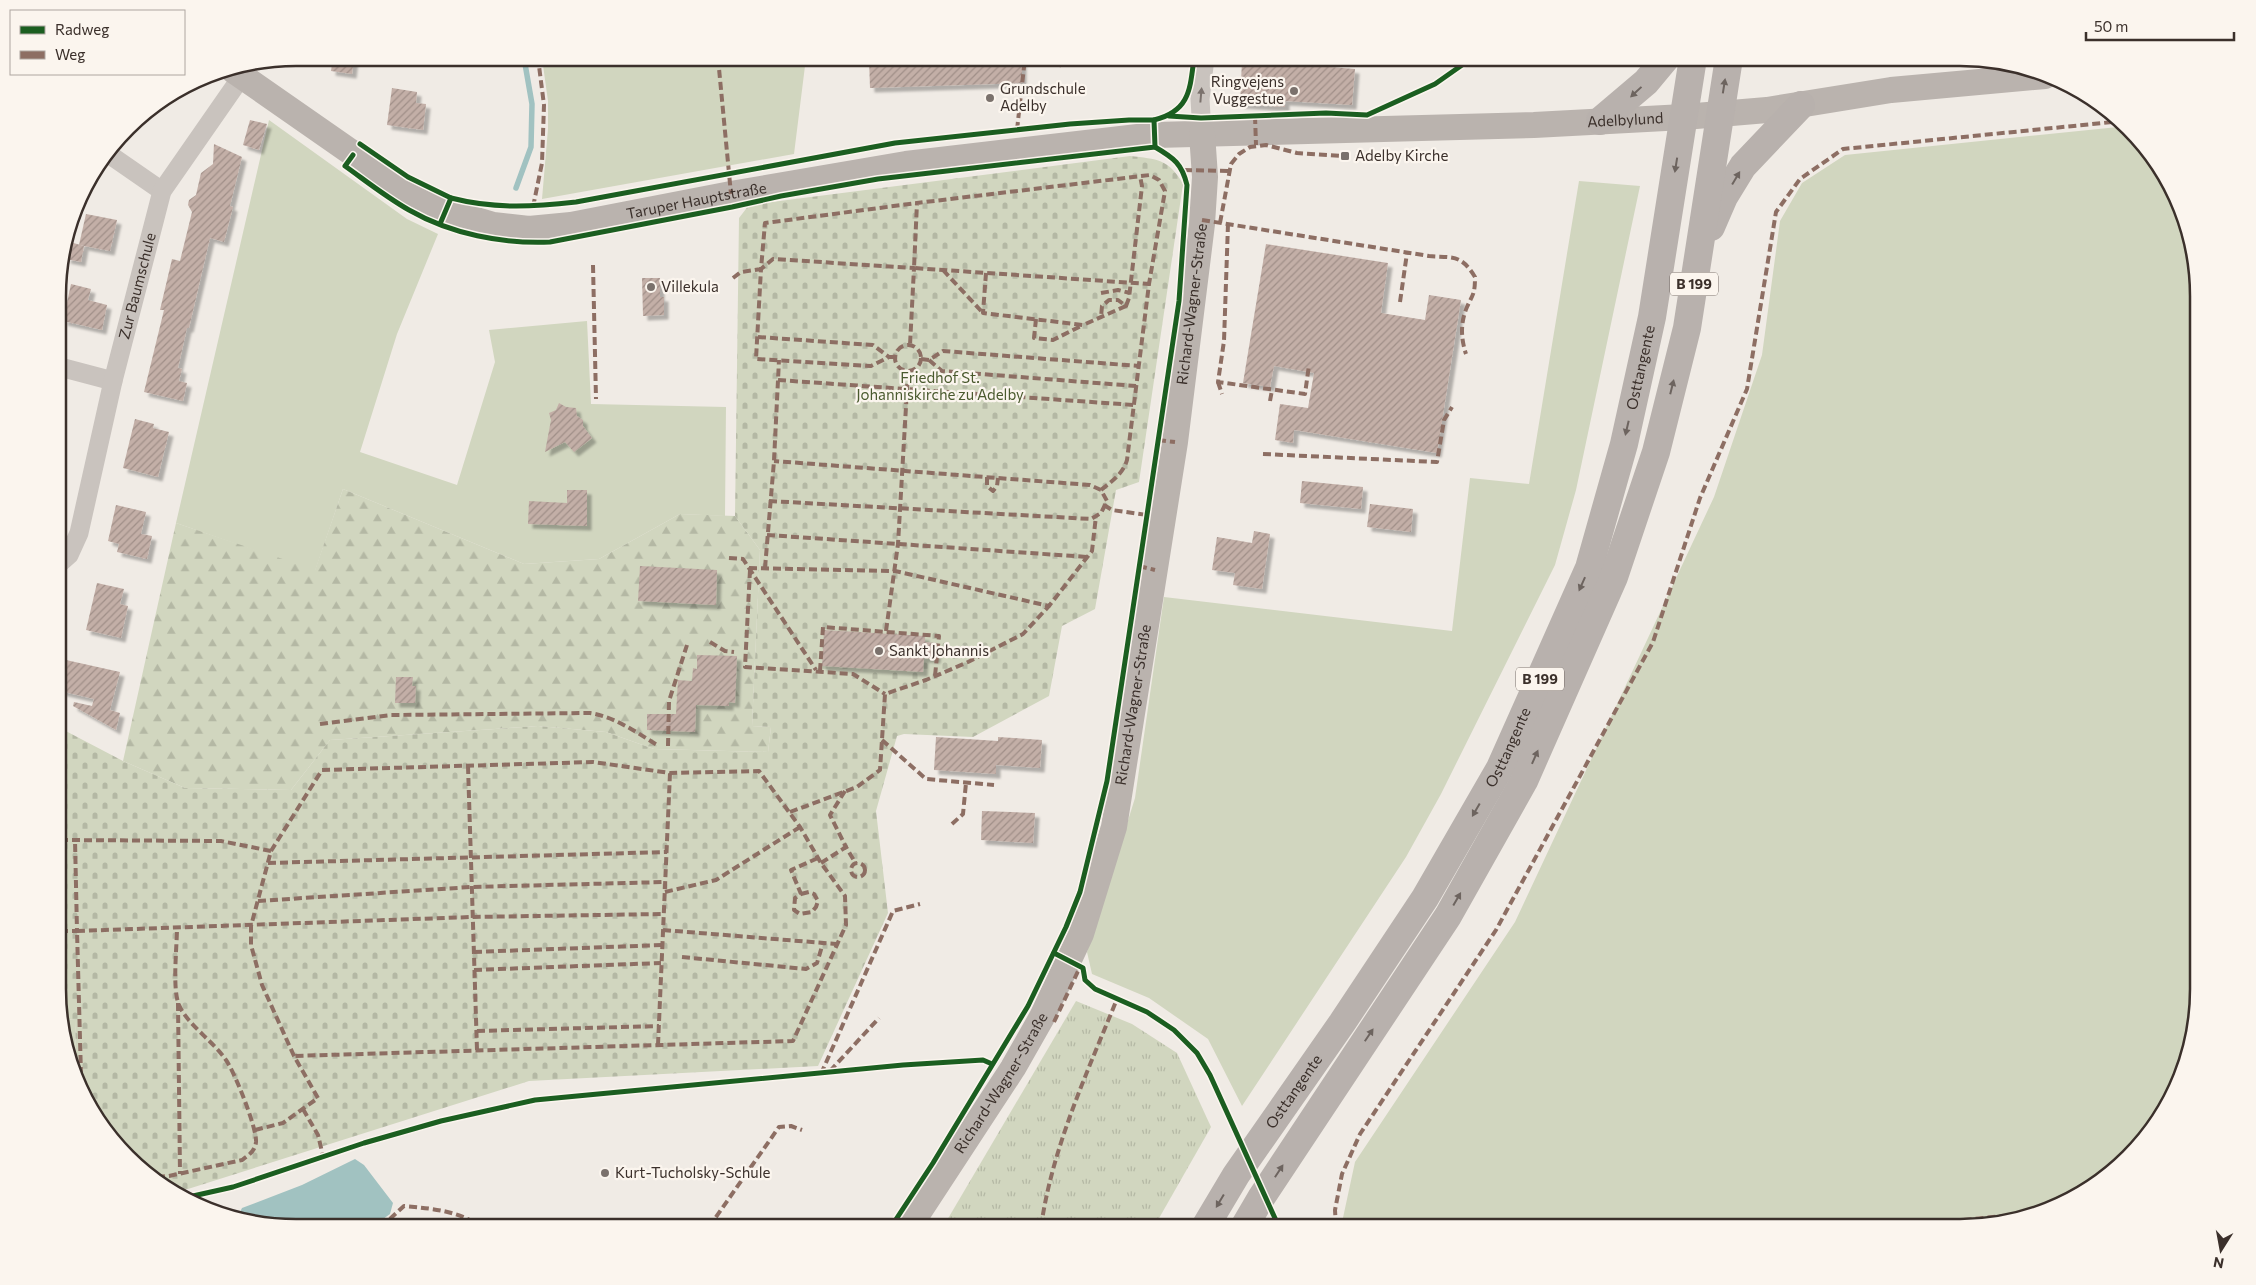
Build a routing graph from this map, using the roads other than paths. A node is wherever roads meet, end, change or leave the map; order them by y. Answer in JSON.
{"nodes":[{"id":1,"x":1204,"y":66,"type":"edge"},
{"id":2,"x":1659,"y":66,"type":"edge"},
{"id":3,"x":1692,"y":66,"type":"edge"},
{"id":4,"x":1728,"y":66,"type":"edge"},
{"id":5,"x":236,"y":74,"type":"edge"},
{"id":6,"x":238,"y":74,"type":"edge"},
{"id":7,"x":2031,"y":77,"type":"edge"},
{"id":8,"x":1801,"y":105,"type":"junction"},
{"id":9,"x":1720,"y":114,"type":"junction"},
{"id":10,"x":1684,"y":117,"type":"junction"},
{"id":11,"x":1600,"y":121,"type":"junction"},
{"id":12,"x":1202,"y":134,"type":"junction"},
{"id":13,"x":113,"y":157,"type":"edge"},
{"id":14,"x":162,"y":191,"type":"junction"},
{"id":15,"x":1698,"y":253,"type":"junction"},
{"id":16,"x":66,"y":369,"type":"edge"},
{"id":17,"x":113,"y":382,"type":"junction"},
{"id":18,"x":66,"y":558,"type":"edge"},
{"id":19,"x":914,"y":1219,"type":"edge"},
{"id":20,"x":1210,"y":1219,"type":"edge"},
{"id":21,"x":1249,"y":1219,"type":"edge"}],
"edges":[{"from":12,"to":1,"type":"street","one_way":true},
{"from":2,"to":11,"type":"main road","one_way":true},
{"from":3,"to":10,"type":"main road","name":"Osttangente","number":"B 199"},
{"from":9,"to":4,"type":"main road","name":"Osttangente","number":"B 199","one_way":true},
{"from":5,"to":14,"type":"street","name":"Zur Baumschule"},
{"from":6,"to":12,"type":"street","name":"Taruper Hauptstraße"},
{"from":7,"to":8,"type":"street","name":"Adelbylund"},
{"from":8,"to":9,"type":"street","name":"Adelbylund"},
{"from":15,"to":8,"type":"main road","one_way":true},
{"from":9,"to":10,"type":"street","name":"Adelbylund"},
{"from":9,"to":15,"type":"main road","name":"Osttangente","number":"B 199"},
{"from":10,"to":11,"type":"street","name":"Adelbylund"},
{"from":10,"to":20,"type":"main road","name":"Osttangente","number":"B 199","one_way":true},
{"from":11,"to":12,"type":"street","name":"Adelbylund"},
{"from":12,"to":19,"type":"street","name":"Richard-Wagner-Straße"},
{"from":13,"to":14,"type":"street"},
{"from":14,"to":17,"type":"street","name":"Zur Baumschule"},
{"from":21,"to":15,"type":"main road","name":"Osttangente","number":"B 199","one_way":true},
{"from":16,"to":17,"type":"street"},
{"from":17,"to":18,"type":"street","name":"Zur Baumschule"}]}
